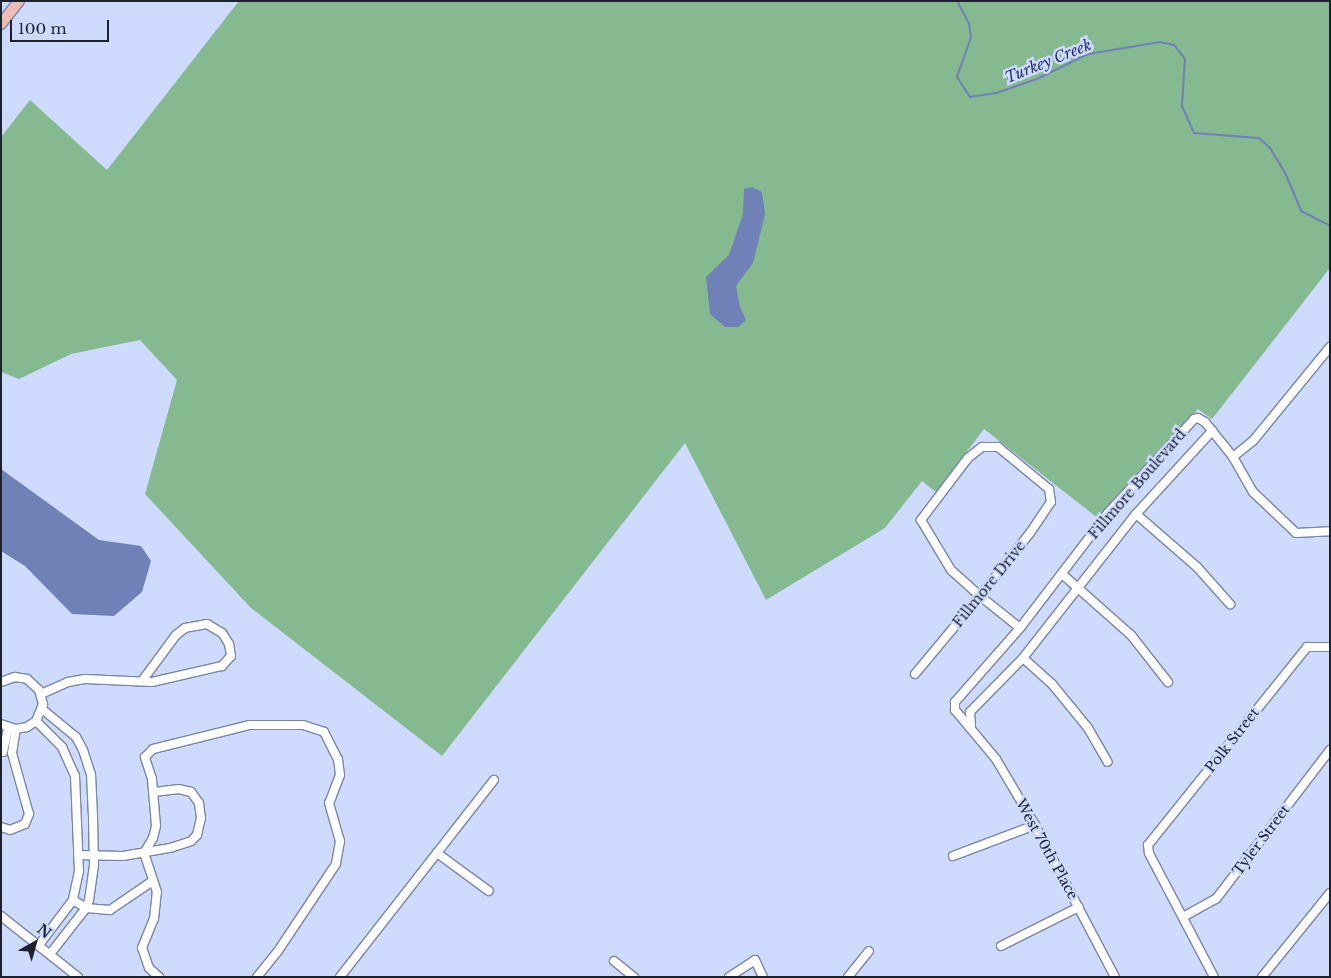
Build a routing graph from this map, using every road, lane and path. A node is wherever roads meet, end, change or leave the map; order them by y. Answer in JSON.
{"nodes":[{"id":1,"x":19,"y":1,"type":"edge"},
{"id":2,"x":1,"y":24,"type":"edge"},
{"id":3,"x":1330,"y":347,"type":"edge"},
{"id":4,"x":1212,"y":431,"type":"junction"},
{"id":5,"x":1233,"y":457,"type":"junction"},
{"id":6,"x":1136,"y":514,"type":"junction"},
{"id":7,"x":1330,"y":532,"type":"edge"},
{"id":8,"x":1062,"y":574,"type":"junction"},
{"id":9,"x":1078,"y":587,"type":"junction"},
{"id":10,"x":980,"y":596,"type":"junction"},
{"id":11,"x":1230,"y":604,"type":"dead end"},
{"id":12,"x":1020,"y":628,"type":"junction"},
{"id":13,"x":1330,"y":648,"type":"edge"},
{"id":14,"x":1022,"y":658,"type":"junction"},
{"id":15,"x":915,"y":674,"type":"dead end"},
{"id":16,"x":2,"y":680,"type":"edge"},
{"id":17,"x":142,"y":681,"type":"junction"},
{"id":18,"x":1168,"y":682,"type":"dead end"},
{"id":19,"x":41,"y":694,"type":"junction"},
{"id":20,"x":42,"y":709,"type":"junction"},
{"id":21,"x":36,"y":721,"type":"junction"},
{"id":22,"x":971,"y":726,"type":"junction"},
{"id":23,"x":9,"y":727,"type":"edge"},
{"id":24,"x":1330,"y":750,"type":"edge"},
{"id":25,"x":5,"y":752,"type":"edge"},
{"id":26,"x":1108,"y":762,"type":"dead end"},
{"id":27,"x":494,"y":780,"type":"dead end"},
{"id":28,"x":154,"y":792,"type":"junction"},
{"id":29,"x":1035,"y":825,"type":"junction"},
{"id":30,"x":1,"y":827,"type":"edge"},
{"id":31,"x":144,"y":852,"type":"junction"},
{"id":32,"x":437,"y":852,"type":"junction"},
{"id":33,"x":78,"y":855,"type":"junction"},
{"id":34,"x":94,"y":855,"type":"junction"},
{"id":35,"x":953,"y":856,"type":"dead end"},
{"id":36,"x":151,"y":882,"type":"junction"},
{"id":37,"x":489,"y":891,"type":"dead end"},
{"id":38,"x":1330,"y":893,"type":"edge"},
{"id":39,"x":73,"y":900,"type":"junction"},
{"id":40,"x":1079,"y":907,"type":"junction"},
{"id":41,"x":86,"y":908,"type":"junction"},
{"id":42,"x":1,"y":916,"type":"edge"},
{"id":43,"x":1183,"y":917,"type":"junction"},
{"id":44,"x":39,"y":945,"type":"junction"},
{"id":45,"x":1001,"y":946,"type":"dead end"},
{"id":46,"x":869,"y":952,"type":"dead end"},
{"id":47,"x":50,"y":954,"type":"junction"},
{"id":48,"x":614,"y":961,"type":"dead end"},
{"id":49,"x":78,"y":977,"type":"edge"},
{"id":50,"x":159,"y":977,"type":"edge"},
{"id":51,"x":256,"y":977,"type":"edge"},
{"id":52,"x":340,"y":977,"type":"edge"},
{"id":53,"x":634,"y":977,"type":"edge"},
{"id":54,"x":729,"y":977,"type":"edge"},
{"id":55,"x":764,"y":977,"type":"edge"},
{"id":56,"x":848,"y":977,"type":"edge"},
{"id":57,"x":1115,"y":977,"type":"edge"},
{"id":58,"x":1214,"y":977,"type":"edge"},
{"id":59,"x":1262,"y":977,"type":"edge"}],
"edges":[{"from":1,"to":2,"type":"main road"},
{"from":3,"to":5,"type":"street"},
{"from":4,"to":5,"type":"street"},
{"from":4,"to":6,"type":"street","name":"Fillmore Boulevard"},
{"from":4,"to":8,"type":"street","name":"Fillmore Boulevard"},
{"from":5,"to":7,"type":"street"},
{"from":6,"to":9,"type":"street","name":"Fillmore Boulevard"},
{"from":6,"to":11,"type":"street"},
{"from":8,"to":9,"type":"street"},
{"from":8,"to":12,"type":"street","name":"Fillmore Boulevard"},
{"from":9,"to":14,"type":"street","name":"Fillmore Boulevard"},
{"from":9,"to":18,"type":"street"},
{"from":10,"to":10,"type":"street","name":"Fillmore Drive"},
{"from":10,"to":12,"type":"street"},
{"from":10,"to":15,"type":"street","name":"Fillmore Drive"},
{"from":12,"to":22,"type":"street","name":"Fillmore Boulevard"},
{"from":13,"to":43,"type":"street","name":"Polk Street"},
{"from":14,"to":22,"type":"street","name":"Fillmore Boulevard"},
{"from":14,"to":26,"type":"street"},
{"from":16,"to":19,"type":"street"},
{"from":17,"to":17,"type":"street"},
{"from":17,"to":19,"type":"street"},
{"from":19,"to":20,"type":"street"},
{"from":20,"to":21,"type":"street"},
{"from":20,"to":34,"type":"street"},
{"from":21,"to":23,"type":"street"},
{"from":21,"to":33,"type":"street"},
{"from":22,"to":29,"type":"street","name":"West 70th Place"},
{"from":23,"to":25,"type":"street"},
{"from":24,"to":43,"type":"street","name":"Tyler Street"},
{"from":25,"to":30,"type":"street"},
{"from":27,"to":32,"type":"street"},
{"from":28,"to":31,"type":"street"},
{"from":28,"to":31,"type":"street"},
{"from":28,"to":51,"type":"street"},
{"from":29,"to":35,"type":"street"},
{"from":29,"to":40,"type":"street","name":"West 70th Place"},
{"from":31,"to":34,"type":"street"},
{"from":31,"to":36,"type":"street"},
{"from":32,"to":37,"type":"street"},
{"from":32,"to":52,"type":"street"},
{"from":33,"to":34,"type":"street"},
{"from":33,"to":39,"type":"street"},
{"from":34,"to":41,"type":"street"},
{"from":36,"to":41,"type":"street"},
{"from":36,"to":50,"type":"street"},
{"from":38,"to":59,"type":"street"},
{"from":39,"to":41,"type":"street"},
{"from":39,"to":44,"type":"street"},
{"from":40,"to":45,"type":"street"},
{"from":40,"to":57,"type":"street","name":"West 70th Place"},
{"from":41,"to":47,"type":"street"},
{"from":42,"to":44,"type":"street"},
{"from":43,"to":58,"type":"street"},
{"from":44,"to":47,"type":"street"},
{"from":46,"to":56,"type":"street"},
{"from":47,"to":49,"type":"street"},
{"from":48,"to":53,"type":"street"},
{"from":54,"to":55,"type":"street"}]}
